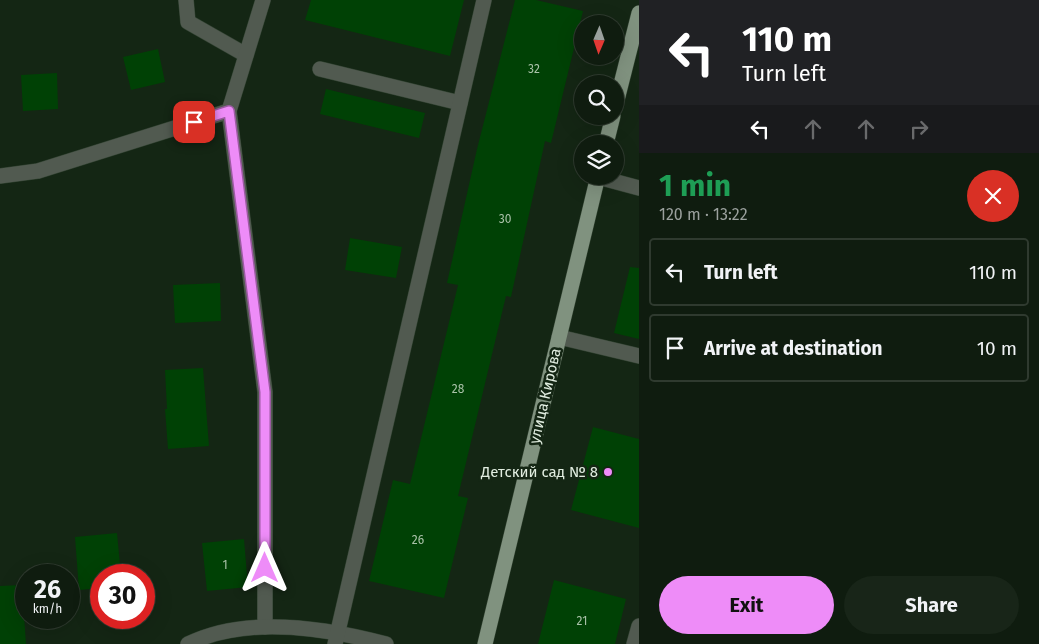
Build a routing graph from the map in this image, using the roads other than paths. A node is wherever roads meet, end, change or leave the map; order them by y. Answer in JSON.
{"nodes":[{"id":1,"x":186,"y":0,"type":"edge"},
{"id":2,"x":263,"y":0,"type":"edge"},
{"id":3,"x":484,"y":0,"type":"edge"},
{"id":4,"x":639,"y":13,"type":"edge"},
{"id":5,"x":246,"y":55,"type":"junction"},
{"id":6,"x":320,"y":70,"type":"dead end"},
{"id":7,"x":623,"y":75,"type":"edge"},
{"id":8,"x":460,"y":103,"type":"junction"},
{"id":9,"x":229,"y":111,"type":"junction"},
{"id":10,"x":0,"y":176,"type":"edge"},
{"id":11,"x":624,"y":184,"type":"edge"},
{"id":12,"x":596,"y":185,"type":"edge"},
{"id":13,"x":639,"y":188,"type":"edge"},
{"id":14,"x":559,"y":337,"type":"junction"},
{"id":15,"x":639,"y":356,"type":"edge"},
{"id":16,"x":639,"y":626,"type":"edge"},
{"id":17,"x":265,"y":627,"type":"junction"},
{"id":18,"x":337,"y":638,"type":"edge"},
{"id":19,"x":188,"y":644,"type":"edge"},
{"id":20,"x":386,"y":644,"type":"edge"},
{"id":21,"x":485,"y":644,"type":"edge"},
{"id":22,"x":634,"y":644,"type":"edge"}],
"edges":[{"from":1,"to":5,"type":"street"},
{"from":2,"to":5,"type":"street"},
{"from":3,"to":8,"type":"street"},
{"from":4,"to":7,"type":"main road"},
{"from":5,"to":9,"type":"street"},
{"from":6,"to":8,"type":"street"},
{"from":8,"to":18,"type":"street"},
{"from":9,"to":10,"type":"street"},
{"from":9,"to":17,"type":"street"},
{"from":11,"to":13,"type":"street"},
{"from":12,"to":14,"type":"main road","name":"улица Кирова"},
{"from":14,"to":15,"type":"street"},
{"from":14,"to":21,"type":"main road","name":"улица Кирова"},
{"from":16,"to":22,"type":"street"},
{"from":17,"to":18,"type":"street"},
{"from":17,"to":19,"type":"street"},
{"from":18,"to":20,"type":"street"}]}
